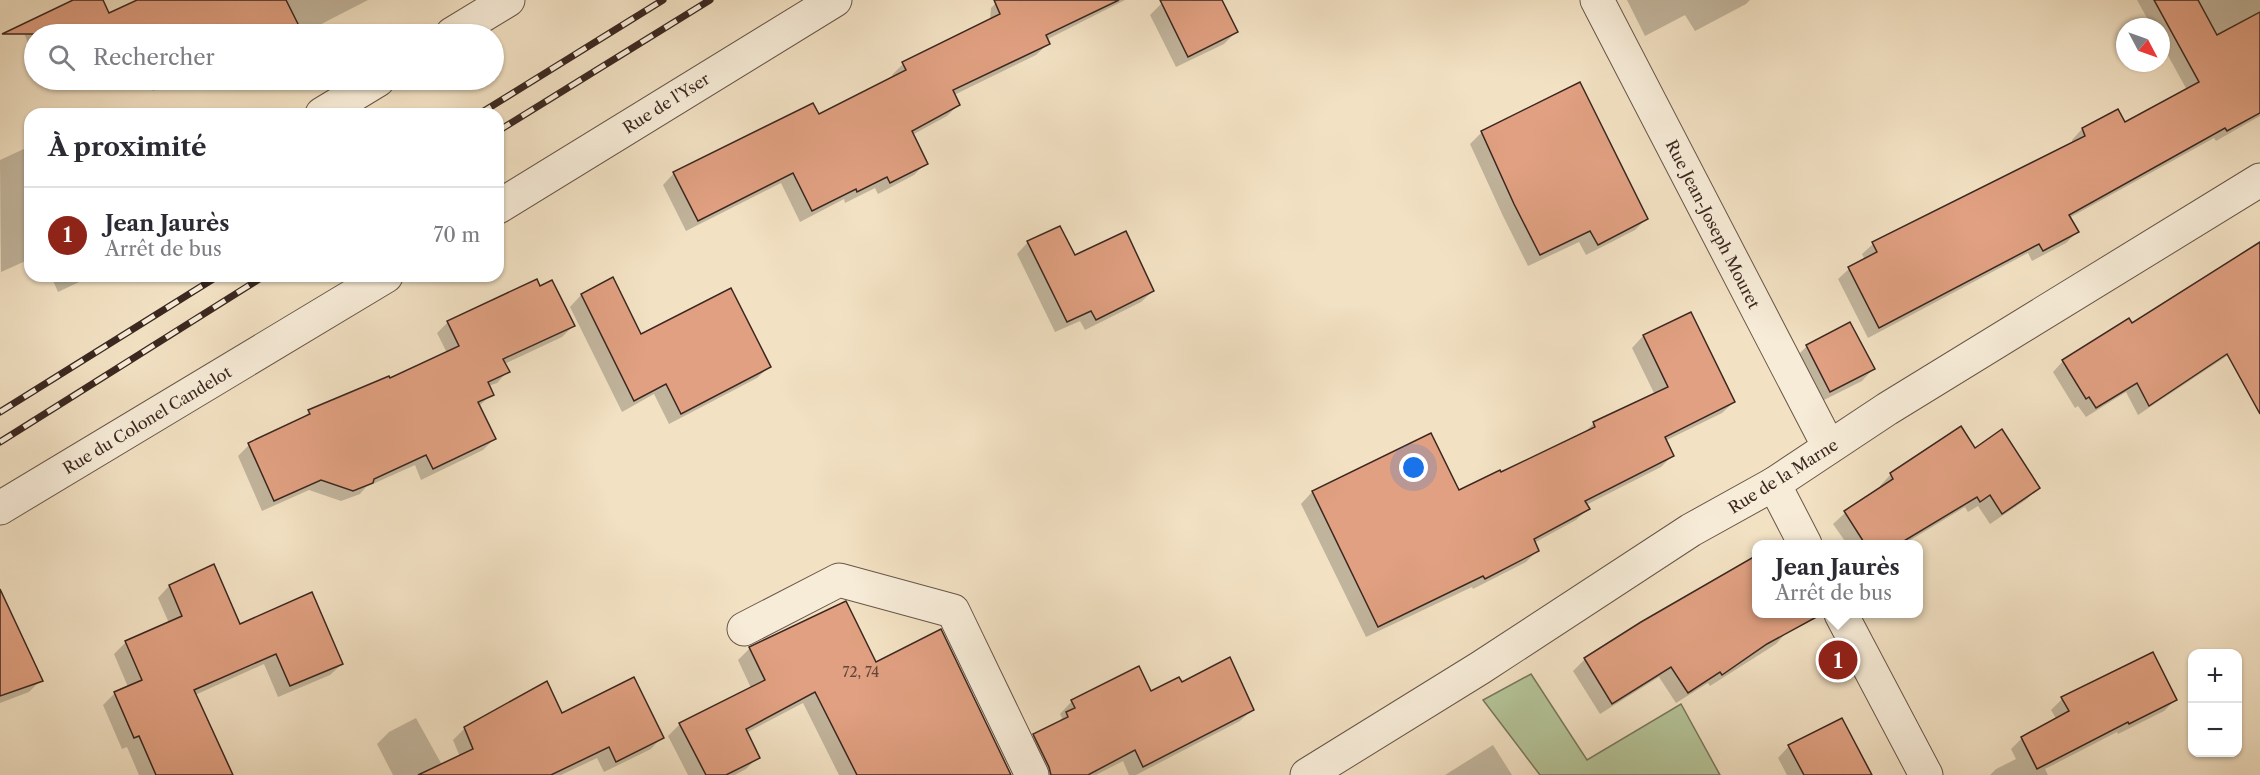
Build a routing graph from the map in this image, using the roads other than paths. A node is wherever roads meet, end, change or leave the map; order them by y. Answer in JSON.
{"nodes":[{"id":1,"x":508,"y":0,"type":"edge"},
{"id":2,"x":835,"y":0,"type":"edge"},
{"id":3,"x":1597,"y":0,"type":"edge"},
{"id":4,"x":468,"y":24,"type":"edge"},
{"id":5,"x":362,"y":90,"type":"edge"},
{"id":6,"x":332,"y":108,"type":"edge"},
{"id":7,"x":2260,"y":180,"type":"edge"},
{"id":8,"x":504,"y":203,"type":"edge"},
{"id":9,"x":376,"y":282,"type":"edge"},
{"id":10,"x":1829,"y":447,"type":"junction"},
{"id":11,"x":1774,"y":484,"type":"junction"},
{"id":12,"x":0,"y":508,"type":"edge"},
{"id":13,"x":1803,"y":540,"type":"edge"},
{"id":14,"x":1843,"y":618,"type":"edge"},
{"id":15,"x":744,"y":629,"type":"dead end"},
{"id":16,"x":1032,"y":775,"type":"edge"},
{"id":17,"x":1307,"y":775,"type":"edge"},
{"id":18,"x":1926,"y":775,"type":"edge"}],
"edges":[{"from":1,"to":4,"type":"street"},
{"from":2,"to":8,"type":"street","name":"Rue de l'Yser"},
{"from":3,"to":10,"type":"street","name":"Rue Jean-Joseph Mouret"},
{"from":5,"to":6,"type":"street"},
{"from":7,"to":10,"type":"street","name":"Rue de la Marne"},
{"from":9,"to":12,"type":"street","name":"Rue du Colonel Candelot"},
{"from":10,"to":11,"type":"street","name":"Rue de la Marne"},
{"from":11,"to":13,"type":"street"},
{"from":11,"to":17,"type":"street","name":"Rue de la Marne"},
{"from":14,"to":18,"type":"street"},
{"from":15,"to":16,"type":"street"}]}
